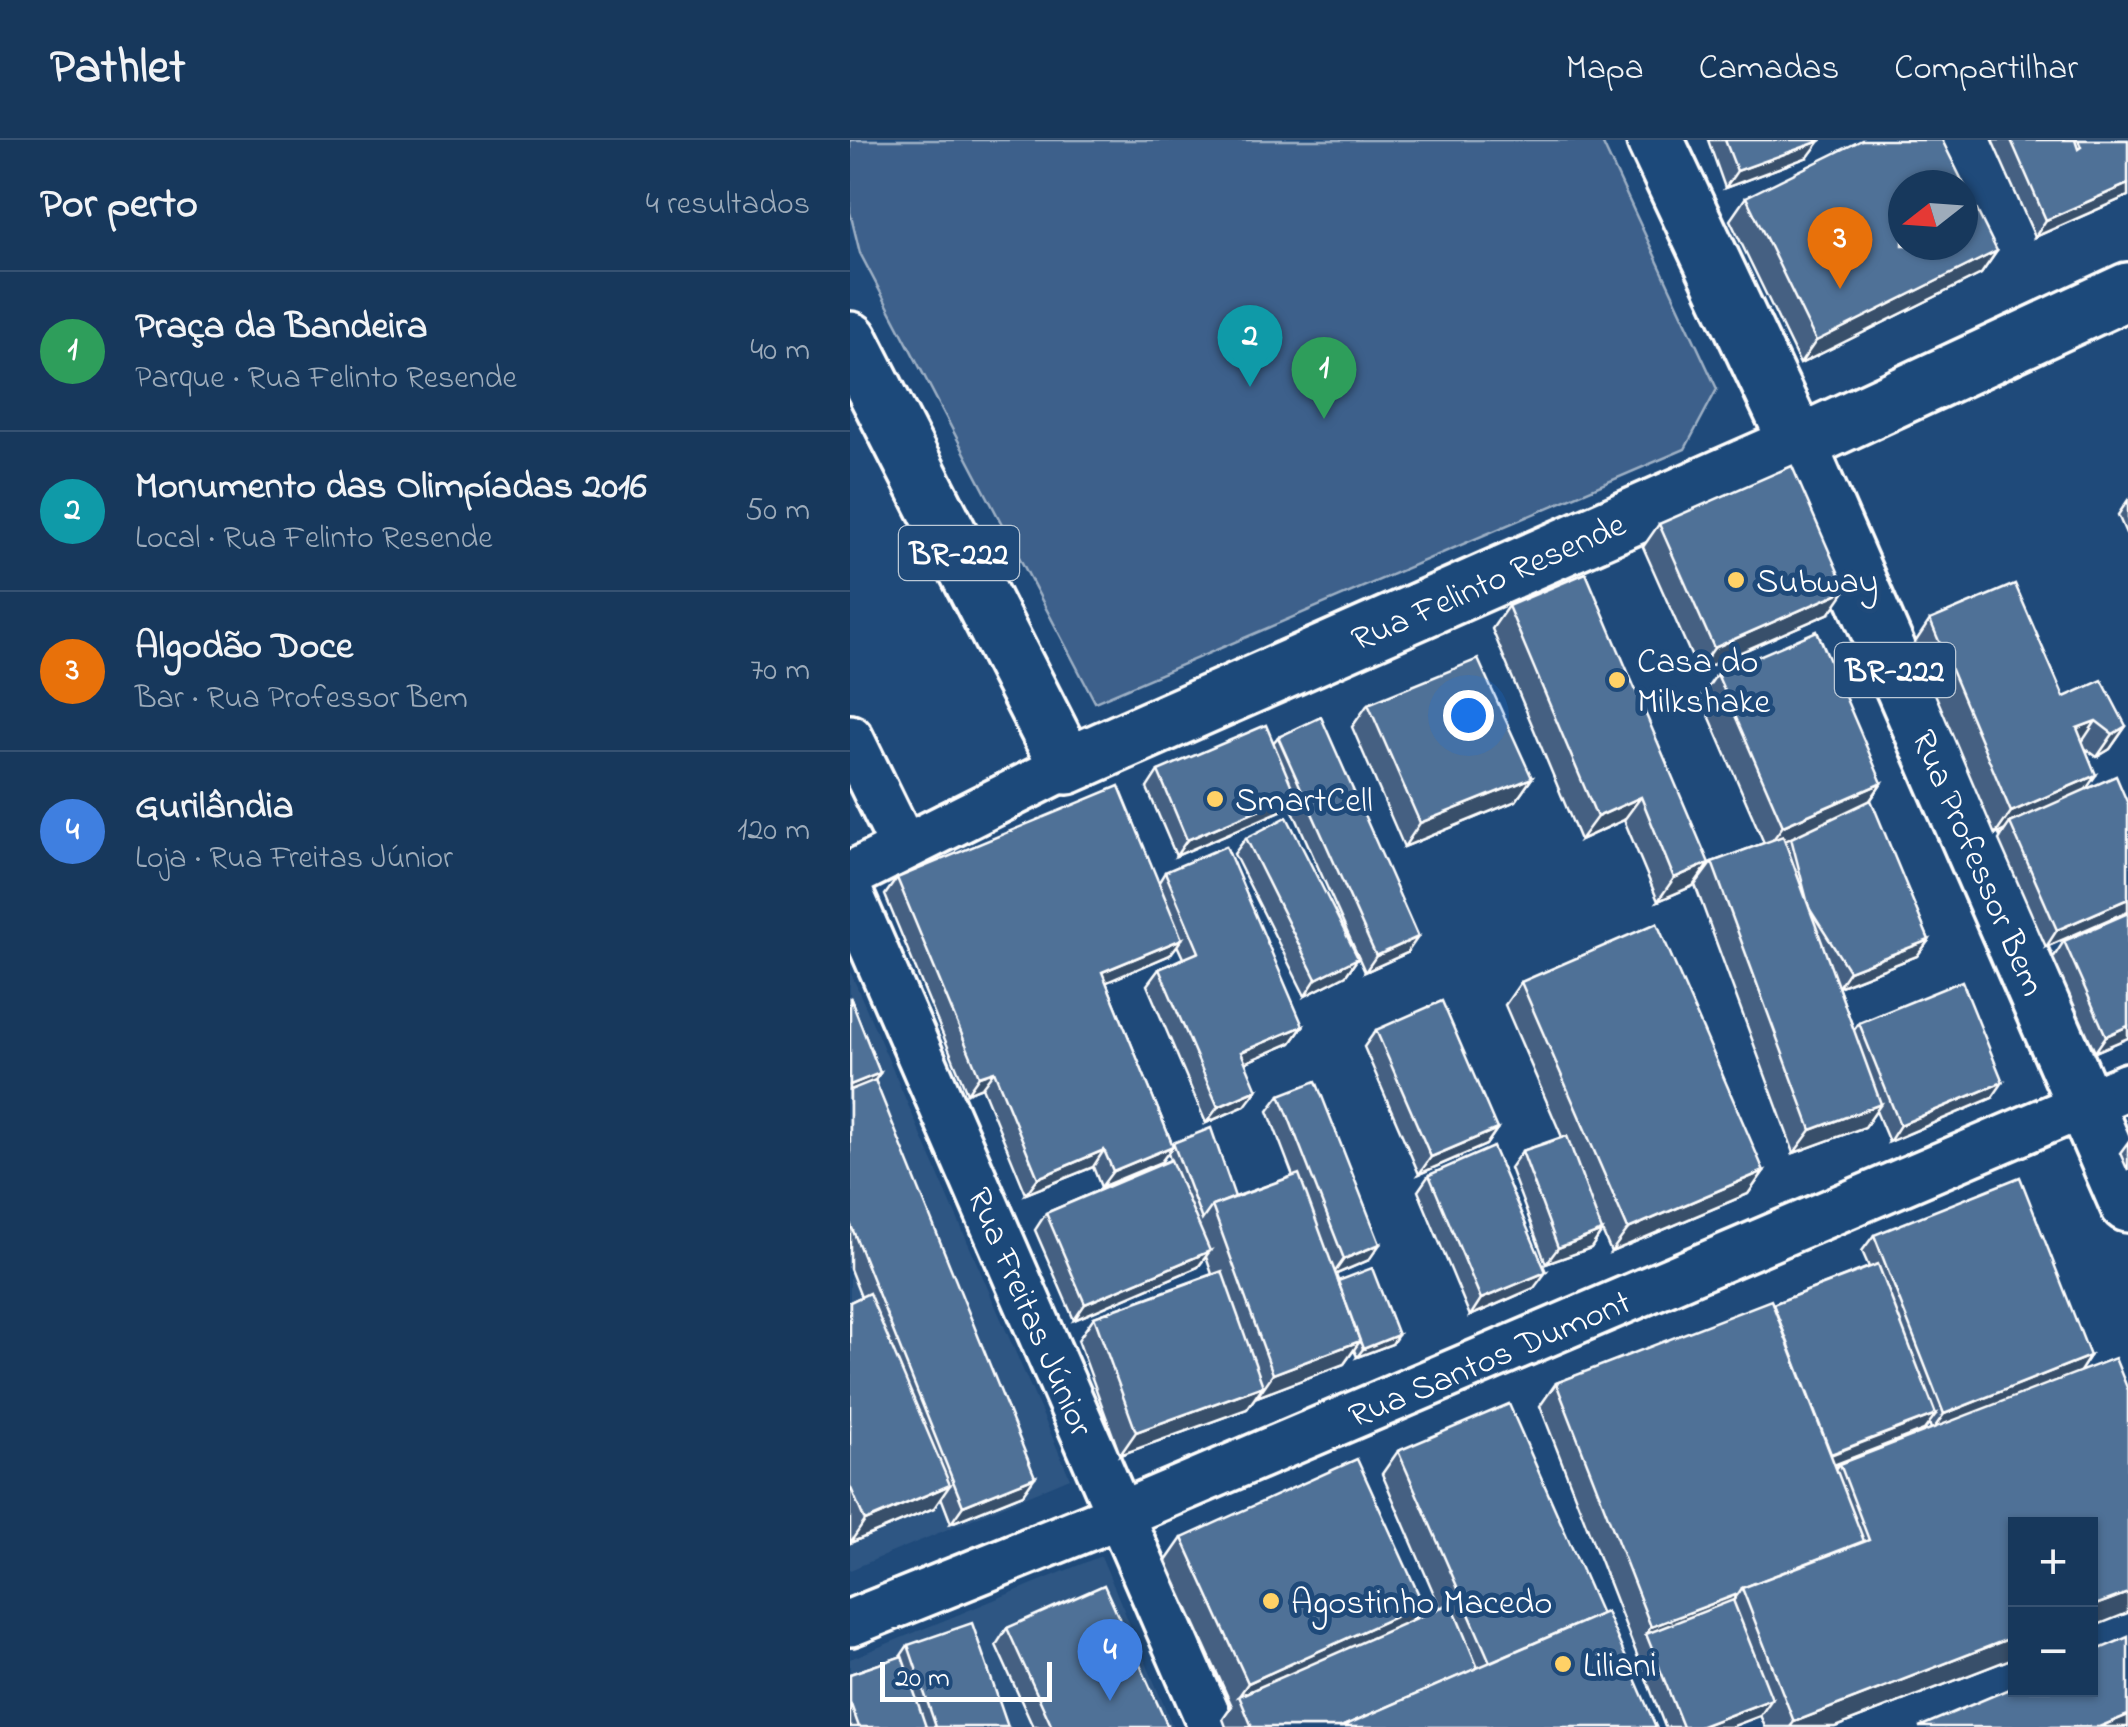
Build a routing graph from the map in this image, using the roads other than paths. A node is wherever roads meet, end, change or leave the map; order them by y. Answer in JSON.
{"nodes":[{"id":1,"x":1654,"y":140,"type":"edge"},
{"id":2,"x":2128,"y":291,"type":"edge"},
{"id":3,"x":850,"y":340,"type":"edge"},
{"id":4,"x":1798,"y":444,"type":"junction"},
{"id":5,"x":850,"y":738,"type":"edge"},
{"id":6,"x":1067,"y":766,"type":"junction"},
{"id":7,"x":902,"y":846,"type":"junction"},
{"id":8,"x":850,"y":875,"type":"edge"},
{"id":9,"x":850,"y":894,"type":"edge"},
{"id":10,"x":2105,"y":1095,"type":"edge"},
{"id":11,"x":2128,"y":1204,"type":"edge"},
{"id":12,"x":1119,"y":1515,"type":"junction"},
{"id":13,"x":850,"y":1623,"type":"edge"},
{"id":14,"x":1212,"y":1727,"type":"edge"}],
"edges":[{"from":1,"to":4,"type":"main road","name":"Rua Professor Bem","number":"BR-222"},
{"from":2,"to":4,"type":"main road","name":"Rua Felinto Resende"},
{"from":3,"to":6,"type":"main road","number":"BR-222"},
{"from":4,"to":6,"type":"main road","name":"Rua Felinto Resende"},
{"from":4,"to":10,"type":"main road","name":"Rua Professor Bem","number":"BR-222"},
{"from":5,"to":7,"type":"street"},
{"from":6,"to":7,"type":"street","name":"Rua Felinto Resende"},
{"from":7,"to":8,"type":"street","name":"Rua Felinto Resende"},
{"from":9,"to":12,"type":"street","name":"Rua Freitas Júnior"},
{"from":10,"to":11,"type":"main road","name":"Rua Professor Bem","number":"BR-222"},
{"from":10,"to":12,"type":"street","name":"Rua Santos Dumont"},
{"from":12,"to":13,"type":"street","name":"Rua Santos Dumont"},
{"from":12,"to":14,"type":"street","name":"Rua Freitas Júnior"}]}
